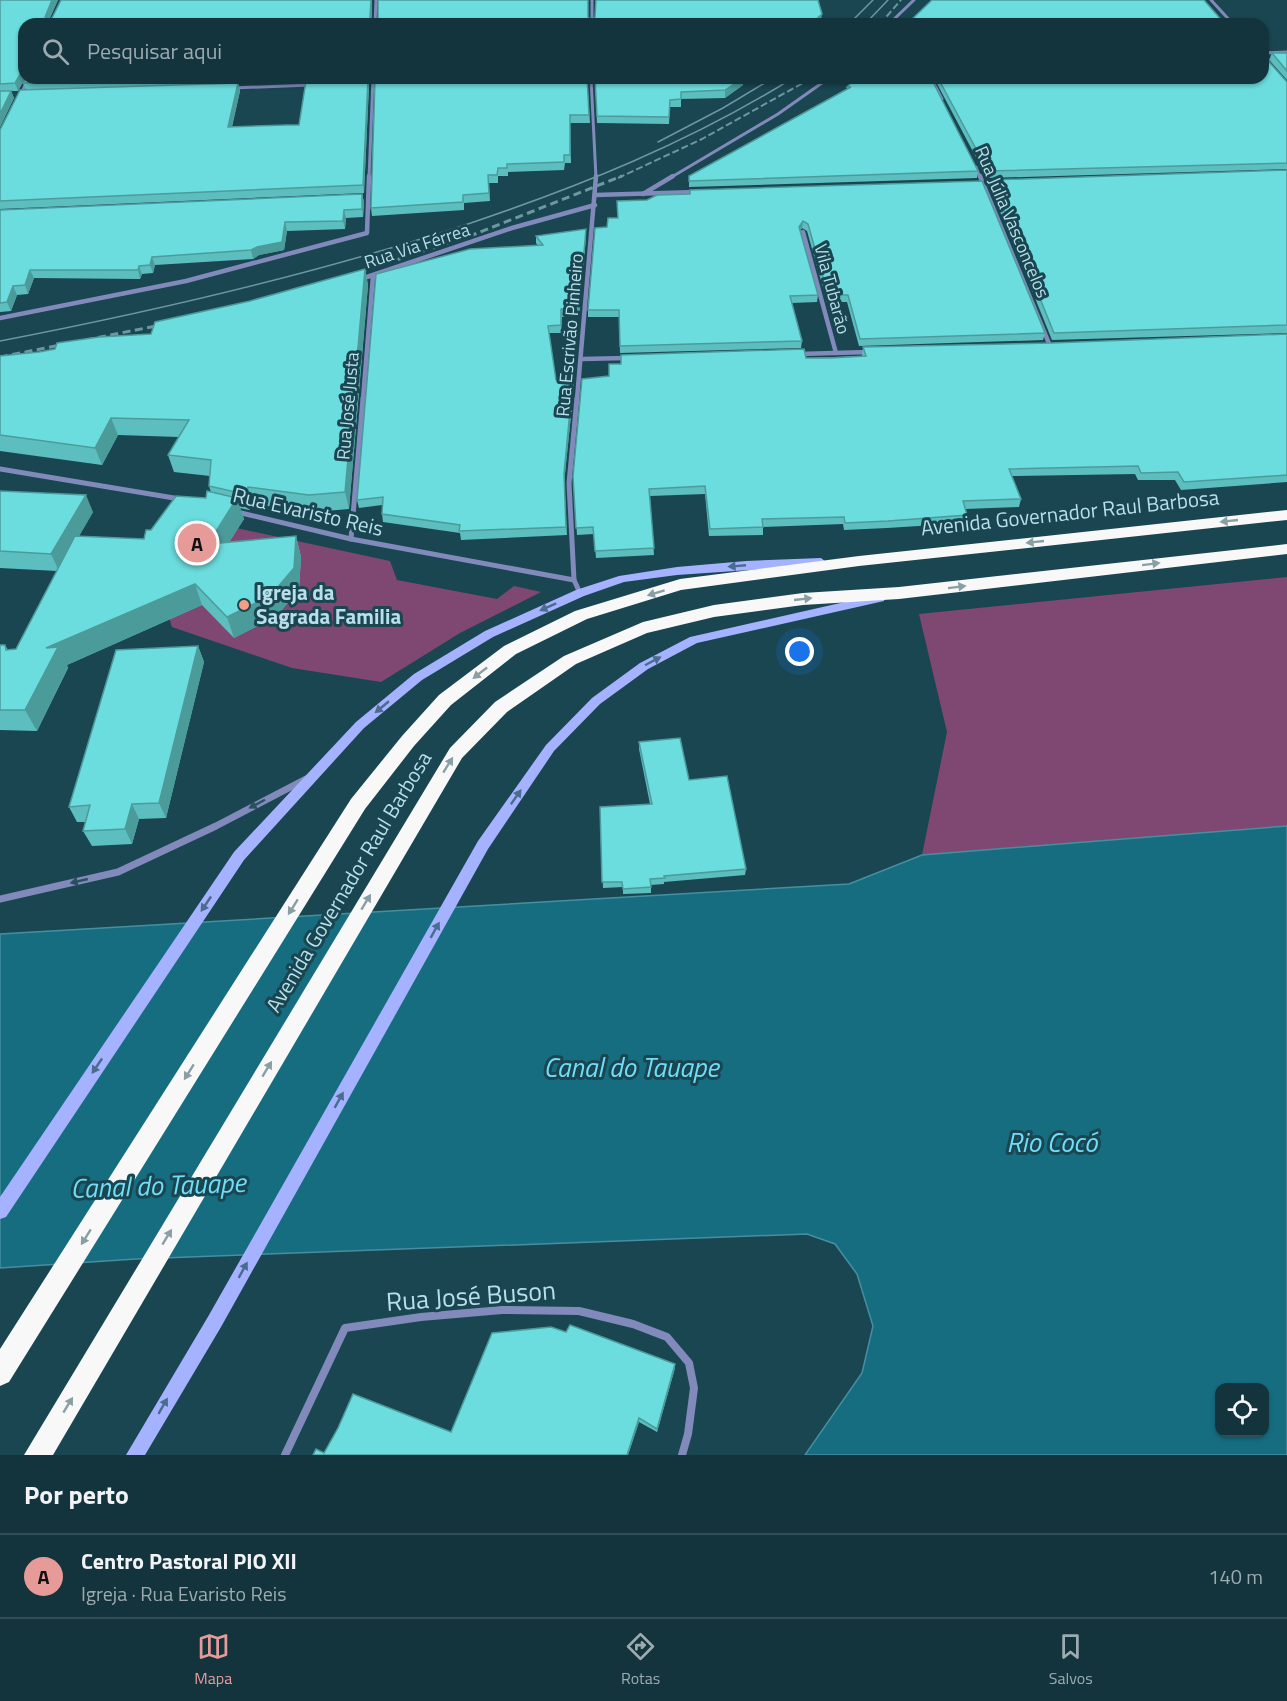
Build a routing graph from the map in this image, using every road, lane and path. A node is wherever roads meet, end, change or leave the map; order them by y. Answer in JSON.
{"nodes":[{"id":1,"x":376,"y":0,"type":"edge"},
{"id":2,"x":592,"y":0,"type":"edge"},
{"id":3,"x":914,"y":0,"type":"edge"},
{"id":4,"x":1211,"y":0,"type":"edge"},
{"id":5,"x":375,"y":18,"type":"edge"},
{"id":6,"x":591,"y":18,"type":"edge"},
{"id":7,"x":895,"y":18,"type":"edge"},
{"id":8,"x":1228,"y":18,"type":"edge"},
{"id":9,"x":1269,"y":52,"type":"edge"},
{"id":10,"x":1287,"y":52,"type":"edge"},
{"id":11,"x":25,"y":84,"type":"edge"},
{"id":12,"x":373,"y":84,"type":"edge"},
{"id":13,"x":591,"y":84,"type":"edge"},
{"id":14,"x":820,"y":84,"type":"edge"},
{"id":15,"x":934,"y":84,"type":"edge"},
{"id":16,"x":314,"y":85,"type":"edge"},
{"id":17,"x":220,"y":88,"type":"edge"},
{"id":18,"x":21,"y":94,"type":"junction"},
{"id":19,"x":33,"y":94,"type":"edge"},
{"id":20,"x":11,"y":95,"type":"edge"},
{"id":21,"x":16,"y":105,"type":"edge"},
{"id":22,"x":947,"y":110,"type":"edge"},
{"id":23,"x":973,"y":162,"type":"edge"},
{"id":24,"x":984,"y":183,"type":"junction"},
{"id":25,"x":995,"y":183,"type":"edge"},
{"id":26,"x":972,"y":184,"type":"edge"},
{"id":27,"x":701,"y":192,"type":"edge"},
{"id":28,"x":642,"y":194,"type":"junction"},
{"id":29,"x":596,"y":195,"type":"junction"},
{"id":30,"x":595,"y":205,"type":"junction"},
{"id":31,"x":803,"y":232,"type":"edge"},
{"id":32,"x":372,"y":276,"type":"junction"},
{"id":33,"x":350,"y":282,"type":"edge"},
{"id":34,"x":0,"y":318,"type":"edge"},
{"id":35,"x":1062,"y":345,"type":"edge"},
{"id":36,"x":1038,"y":346,"type":"edge"},
{"id":37,"x":1050,"y":346,"type":"junction"},
{"id":38,"x":872,"y":352,"type":"edge"},
{"id":39,"x":836,"y":353,"type":"junction"},
{"id":40,"x":790,"y":354,"type":"edge"},
{"id":41,"x":628,"y":358,"type":"edge"},
{"id":42,"x":582,"y":359,"type":"junction"},
{"id":43,"x":0,"y":470,"type":"edge"},
{"id":44,"x":184,"y":500,"type":"edge"},
{"id":45,"x":228,"y":510,"type":"edge"},
{"id":46,"x":1287,"y":515,"type":"edge"},
{"id":47,"x":351,"y":539,"type":"junction"},
{"id":48,"x":1287,"y":549,"type":"edge"},
{"id":49,"x":858,"y":561,"type":"junction"},
{"id":50,"x":574,"y":580,"type":"junction"},
{"id":51,"x":580,"y":593,"type":"junction"},
{"id":52,"x":899,"y":593,"type":"junction"},
{"id":53,"x":309,"y":777,"type":"junction"},
{"id":54,"x":0,"y":898,"type":"edge"},
{"id":55,"x":0,"y":1211,"type":"edge"},
{"id":56,"x":0,"y":1373,"type":"edge"},
{"id":57,"x":38,"y":1455,"type":"edge"},
{"id":58,"x":135,"y":1455,"type":"edge"},
{"id":59,"x":285,"y":1455,"type":"edge"},
{"id":60,"x":682,"y":1455,"type":"edge"}],
"edges":[{"from":1,"to":5,"type":"street"},
{"from":2,"to":6,"type":"street"},
{"from":3,"to":7,"type":"street"},
{"from":4,"to":8,"type":"street"},
{"from":9,"to":10,"type":"street"},
{"from":11,"to":18,"type":"street"},
{"from":12,"to":34,"type":"street","name":"Rua Via Férrea"},
{"from":13,"to":29,"type":"street","name":"Rua Escrivão Pinheiro"},
{"from":14,"to":28,"type":"street"},
{"from":15,"to":22,"type":"street"},
{"from":16,"to":17,"type":"street"},
{"from":18,"to":19,"type":"street"},
{"from":18,"to":20,"type":"street"},
{"from":18,"to":21,"type":"street"},
{"from":23,"to":24,"type":"street","name":"Rua Júlia Vasconcelos"},
{"from":24,"to":25,"type":"street"},
{"from":24,"to":26,"type":"street"},
{"from":24,"to":37,"type":"street","name":"Rua Júlia Vasconcelos"},
{"from":27,"to":28,"type":"street"},
{"from":28,"to":29,"type":"street"},
{"from":29,"to":30,"type":"street","name":"Rua Escrivão Pinheiro"},
{"from":30,"to":32,"type":"street","name":"Rua Via Férrea"},
{"from":30,"to":42,"type":"street","name":"Rua Escrivão Pinheiro"},
{"from":31,"to":39,"type":"street","name":"Vila Tubarão"},
{"from":32,"to":33,"type":"street","name":"Rua Via Férrea"},
{"from":32,"to":47,"type":"street","name":"Rua José Justa"},
{"from":35,"to":37,"type":"street"},
{"from":36,"to":37,"type":"street"},
{"from":38,"to":39,"type":"street"},
{"from":39,"to":40,"type":"street"},
{"from":41,"to":42,"type":"street"},
{"from":42,"to":50,"type":"street","name":"Rua Escrivão Pinheiro"},
{"from":43,"to":44,"type":"street"},
{"from":45,"to":47,"type":"street","name":"Rua Evaristo Reis"},
{"from":46,"to":49,"type":"highway","name":"Avenida Governador Raul Barbosa","one_way":true},
{"from":47,"to":50,"type":"street","name":"Rua Evaristo Reis"},
{"from":52,"to":48,"type":"highway","name":"Avenida Governador Raul Barbosa","one_way":true},
{"from":49,"to":51,"type":"main road","name":"Avenida Governador Raul Barbosa","one_way":true},
{"from":49,"to":56,"type":"highway","name":"Avenida Governador Raul Barbosa","one_way":true},
{"from":50,"to":51,"type":"street","name":"Rua Escrivão Pinheiro"},
{"from":51,"to":53,"type":"main road","name":"Avenida Governador Raul Barbosa","one_way":true},
{"from":57,"to":52,"type":"highway","name":"Avenida Governador Raul Barbosa","one_way":true},
{"from":58,"to":52,"type":"main road","name":"Avenida Governador Raul Barbosa","one_way":true},
{"from":53,"to":54,"type":"street","one_way":true},
{"from":53,"to":55,"type":"main road","name":"Avenida Governador Raul Barbosa","one_way":true},
{"from":59,"to":60,"type":"street","name":"Rua José Buson"}]}
